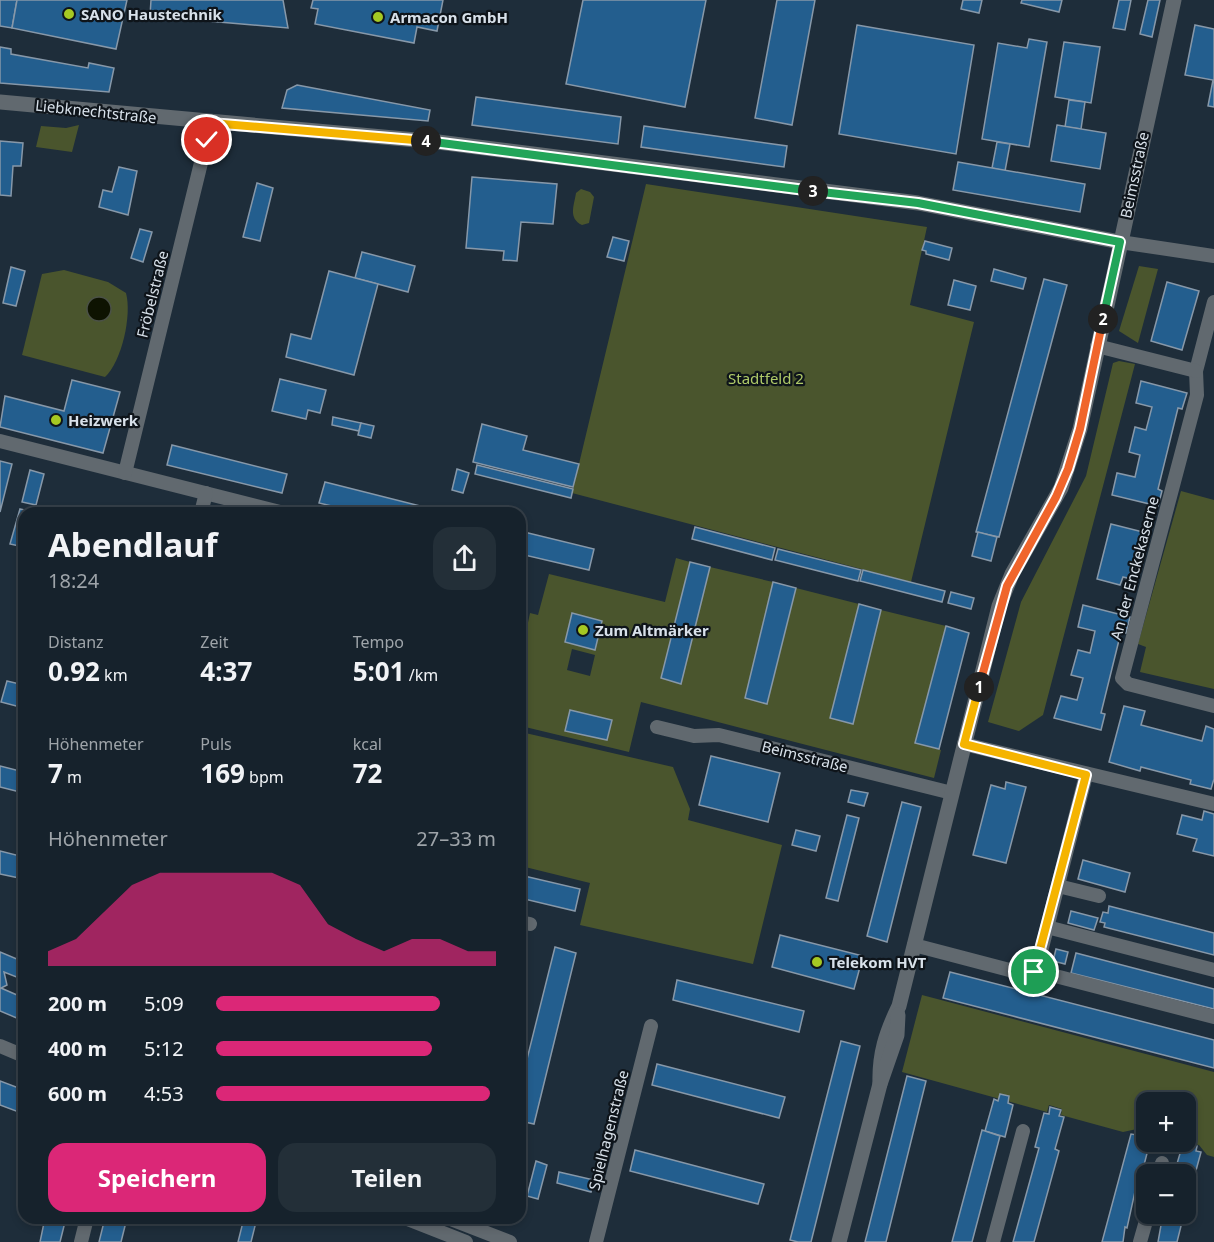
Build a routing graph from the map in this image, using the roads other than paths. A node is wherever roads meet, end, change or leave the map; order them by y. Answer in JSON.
{"nodes":[{"id":1,"x":1174,"y":0,"type":"edge"},
{"id":2,"x":0,"y":102,"type":"edge"},
{"id":3,"x":211,"y":123,"type":"junction"},
{"id":4,"x":1120,"y":242,"type":"junction"},
{"id":5,"x":1214,"y":256,"type":"edge"},
{"id":6,"x":1214,"y":302,"type":"edge"},
{"id":7,"x":1212,"y":319,"type":"edge"},
{"id":8,"x":1097,"y":346,"type":"junction"},
{"id":9,"x":1196,"y":372,"type":"junction"},
{"id":10,"x":0,"y":441,"type":"edge"},
{"id":11,"x":125,"y":473,"type":"junction"},
{"id":12,"x":206,"y":493,"type":"junction"},
{"id":13,"x":202,"y":507,"type":"edge"},
{"id":14,"x":261,"y":507,"type":"edge"},
{"id":15,"x":1214,"y":706,"type":"edge"},
{"id":16,"x":657,"y":727,"type":"dead end"},
{"id":17,"x":964,"y":744,"type":"junction"},
{"id":18,"x":1086,"y":775,"type":"junction"},
{"id":19,"x":952,"y":793,"type":"junction"},
{"id":20,"x":1214,"y":804,"type":"edge"},
{"id":21,"x":1058,"y":885,"type":"junction"},
{"id":22,"x":1099,"y":896,"type":"dead end"},
{"id":23,"x":1047,"y":927,"type":"junction"},
{"id":24,"x":914,"y":945,"type":"junction"},
{"id":25,"x":1214,"y":970,"type":"edge"},
{"id":26,"x":1036,"y":971,"type":"junction"},
{"id":27,"x":1214,"y":1017,"type":"edge"},
{"id":28,"x":651,"y":1026,"type":"dead end"},
{"id":29,"x":0,"y":1046,"type":"edge"},
{"id":30,"x":18,"y":1054,"type":"edge"},
{"id":31,"x":1023,"y":1131,"type":"dead end"},
{"id":32,"x":86,"y":1224,"type":"edge"},
{"id":33,"x":420,"y":1224,"type":"edge"},
{"id":34,"x":464,"y":1224,"type":"edge"},
{"id":35,"x":1145,"y":1224,"type":"edge"},
{"id":36,"x":81,"y":1242,"type":"edge"},
{"id":37,"x":466,"y":1242,"type":"edge"},
{"id":38,"x":510,"y":1242,"type":"edge"},
{"id":39,"x":596,"y":1242,"type":"edge"},
{"id":40,"x":839,"y":1242,"type":"edge"},
{"id":41,"x":993,"y":1242,"type":"edge"},
{"id":42,"x":1140,"y":1242,"type":"edge"}],
"edges":[{"from":1,"to":4,"type":"street","name":"Beimsstraße"},
{"from":2,"to":3,"type":"street","name":"Liebknechtstraße"},
{"from":3,"to":4,"type":"street","name":"Liebknechtstraße"},
{"from":3,"to":11,"type":"street","name":"Fröbelstraße"},
{"from":4,"to":5,"type":"street"},
{"from":4,"to":8,"type":"street","name":"Beimsstraße"},
{"from":6,"to":7,"type":"street","name":"An der Enckekaserne"},
{"from":7,"to":9,"type":"street","name":"An der Enckekaserne"},
{"from":8,"to":9,"type":"street"},
{"from":8,"to":17,"type":"street","name":"Beimsstraße"},
{"from":9,"to":15,"type":"street","name":"An der Enckekaserne"},
{"from":10,"to":11,"type":"street"},
{"from":11,"to":12,"type":"street"},
{"from":12,"to":13,"type":"street"},
{"from":12,"to":14,"type":"street"},
{"from":16,"to":19,"type":"street","name":"Beimsstraße"},
{"from":17,"to":18,"type":"street"},
{"from":17,"to":19,"type":"street","name":"Beimsstraße"},
{"from":18,"to":20,"type":"street"},
{"from":18,"to":21,"type":"street"},
{"from":19,"to":24,"type":"street","name":"Beimsstraße"},
{"from":21,"to":22,"type":"street"},
{"from":21,"to":23,"type":"street"},
{"from":23,"to":25,"type":"street"},
{"from":23,"to":26,"type":"street"},
{"from":24,"to":26,"type":"street"},
{"from":24,"to":40,"type":"street","name":"Beimsstraße"},
{"from":26,"to":27,"type":"street"},
{"from":28,"to":39,"type":"street","name":"Spielhagenstraße"},
{"from":29,"to":30,"type":"street"},
{"from":31,"to":41,"type":"street"},
{"from":32,"to":36,"type":"street"},
{"from":33,"to":37,"type":"street"},
{"from":34,"to":38,"type":"street"},
{"from":35,"to":42,"type":"street"}]}
